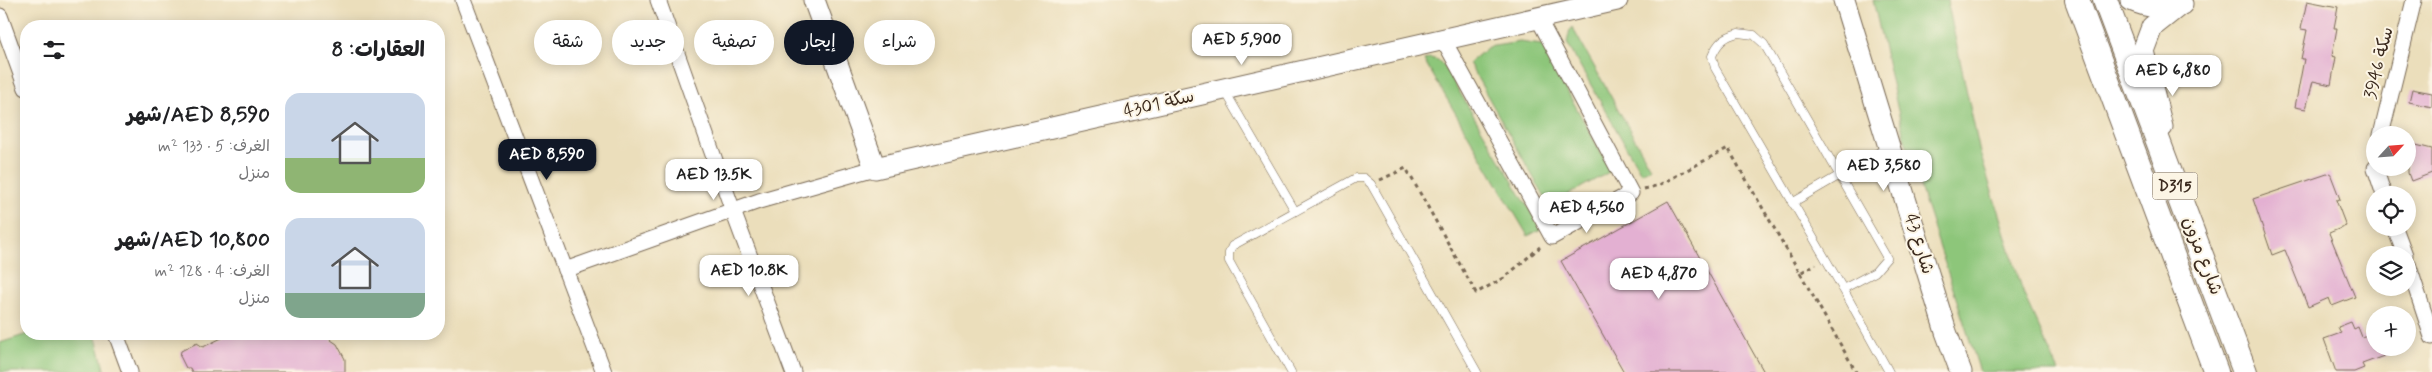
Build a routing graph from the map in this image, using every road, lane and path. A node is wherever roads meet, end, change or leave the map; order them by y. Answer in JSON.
{"nodes":[{"id":1,"x":463,"y":0,"type":"edge"},
{"id":2,"x":658,"y":0,"type":"edge"},
{"id":3,"x":814,"y":0,"type":"edge"},
{"id":4,"x":1617,"y":0,"type":"edge"},
{"id":5,"x":1844,"y":0,"type":"edge"},
{"id":6,"x":2077,"y":0,"type":"edge"},
{"id":7,"x":2105,"y":0,"type":"edge"},
{"id":8,"x":2131,"y":0,"type":"edge"},
{"id":9,"x":2414,"y":0,"type":"edge"},
{"id":10,"x":2186,"y":2,"type":"edge"},
{"id":11,"x":0,"y":16,"type":"edge"},
{"id":12,"x":1538,"y":18,"type":"junction"},
{"id":13,"x":1443,"y":39,"type":"junction"},
{"id":14,"x":20,"y":71,"type":"edge"},
{"id":15,"x":1224,"y":89,"type":"junction"},
{"id":16,"x":2383,"y":126,"type":"edge"},
{"id":17,"x":1888,"y":146,"type":"junction"},
{"id":18,"x":875,"y":168,"type":"junction"},
{"id":19,"x":1840,"y":175,"type":"junction"},
{"id":20,"x":1371,"y":184,"type":"junction"},
{"id":21,"x":2177,"y":191,"type":"junction"},
{"id":22,"x":1631,"y":193,"type":"junction"},
{"id":23,"x":1792,"y":203,"type":"junction"},
{"id":24,"x":733,"y":211,"type":"junction"},
{"id":25,"x":1294,"y":211,"type":"junction"},
{"id":26,"x":1552,"y":237,"type":"junction"},
{"id":27,"x":1826,"y":259,"type":"junction"},
{"id":28,"x":565,"y":270,"type":"junction"},
{"id":29,"x":1800,"y":273,"type":"junction"},
{"id":30,"x":2416,"y":281,"type":"edge"},
{"id":31,"x":1843,"y":289,"type":"junction"},
{"id":32,"x":2426,"y":302,"type":"edge"},
{"id":33,"x":2432,"y":337,"type":"edge"},
{"id":34,"x":118,"y":340,"type":"edge"},
{"id":35,"x":130,"y":372,"type":"edge"},
{"id":36,"x":604,"y":372,"type":"edge"},
{"id":37,"x":793,"y":372,"type":"edge"},
{"id":38,"x":1291,"y":372,"type":"edge"},
{"id":39,"x":1477,"y":372,"type":"edge"},
{"id":40,"x":1856,"y":372,"type":"edge"},
{"id":41,"x":1889,"y":372,"type":"edge"},
{"id":42,"x":1961,"y":372,"type":"edge"},
{"id":43,"x":2216,"y":372,"type":"edge"},
{"id":44,"x":2245,"y":372,"type":"edge"}],
"edges":[{"from":1,"to":28,"type":"street"},
{"from":2,"to":24,"type":"street"},
{"from":3,"to":18,"type":"street"},
{"from":4,"to":12,"type":"street","name":"سكة 4301"},
{"from":5,"to":17,"type":"street","name":"شارع 43"},
{"from":6,"to":43,"type":"main road","name":"شارع مزون","number":"D315"},
{"from":7,"to":21,"type":"main road","name":"شارع مزون","number":"D315"},
{"from":8,"to":10,"type":"street"},
{"from":9,"to":16,"type":"street","name":"سكة 3946"},
{"from":10,"to":21,"type":"street"},
{"from":11,"to":14,"type":"street"},
{"from":12,"to":13,"type":"street","name":"سكة 4301"},
{"from":12,"to":22,"type":"street"},
{"from":13,"to":15,"type":"street","name":"سكة 4301"},
{"from":13,"to":26,"type":"street"},
{"from":15,"to":18,"type":"street","name":"سكة 4301"},
{"from":15,"to":25,"type":"lane"},
{"from":17,"to":19,"type":"lane"},
{"from":17,"to":42,"type":"street","name":"شارع 43"},
{"from":18,"to":24,"type":"street"},
{"from":19,"to":23,"type":"lane"},
{"from":19,"to":23,"type":"lane"},
{"from":19,"to":31,"type":"lane"},
{"from":20,"to":25,"type":"lane"},
{"from":20,"to":26,"type":"path"},
{"from":20,"to":39,"type":"lane"},
{"from":21,"to":44,"type":"main road","name":"شارع مزون","number":"D315"},
{"from":22,"to":26,"type":"street"},
{"from":22,"to":29,"type":"path"},
{"from":23,"to":27,"type":"lane"},
{"from":24,"to":28,"type":"street"},
{"from":24,"to":37,"type":"street"},
{"from":25,"to":38,"type":"lane"},
{"from":27,"to":29,"type":"path"},
{"from":27,"to":31,"type":"lane"},
{"from":28,"to":36,"type":"street"},
{"from":29,"to":40,"type":"path"},
{"from":30,"to":32,"type":"street"},
{"from":31,"to":41,"type":"lane"},
{"from":32,"to":33,"type":"street"},
{"from":34,"to":35,"type":"street"}]}
